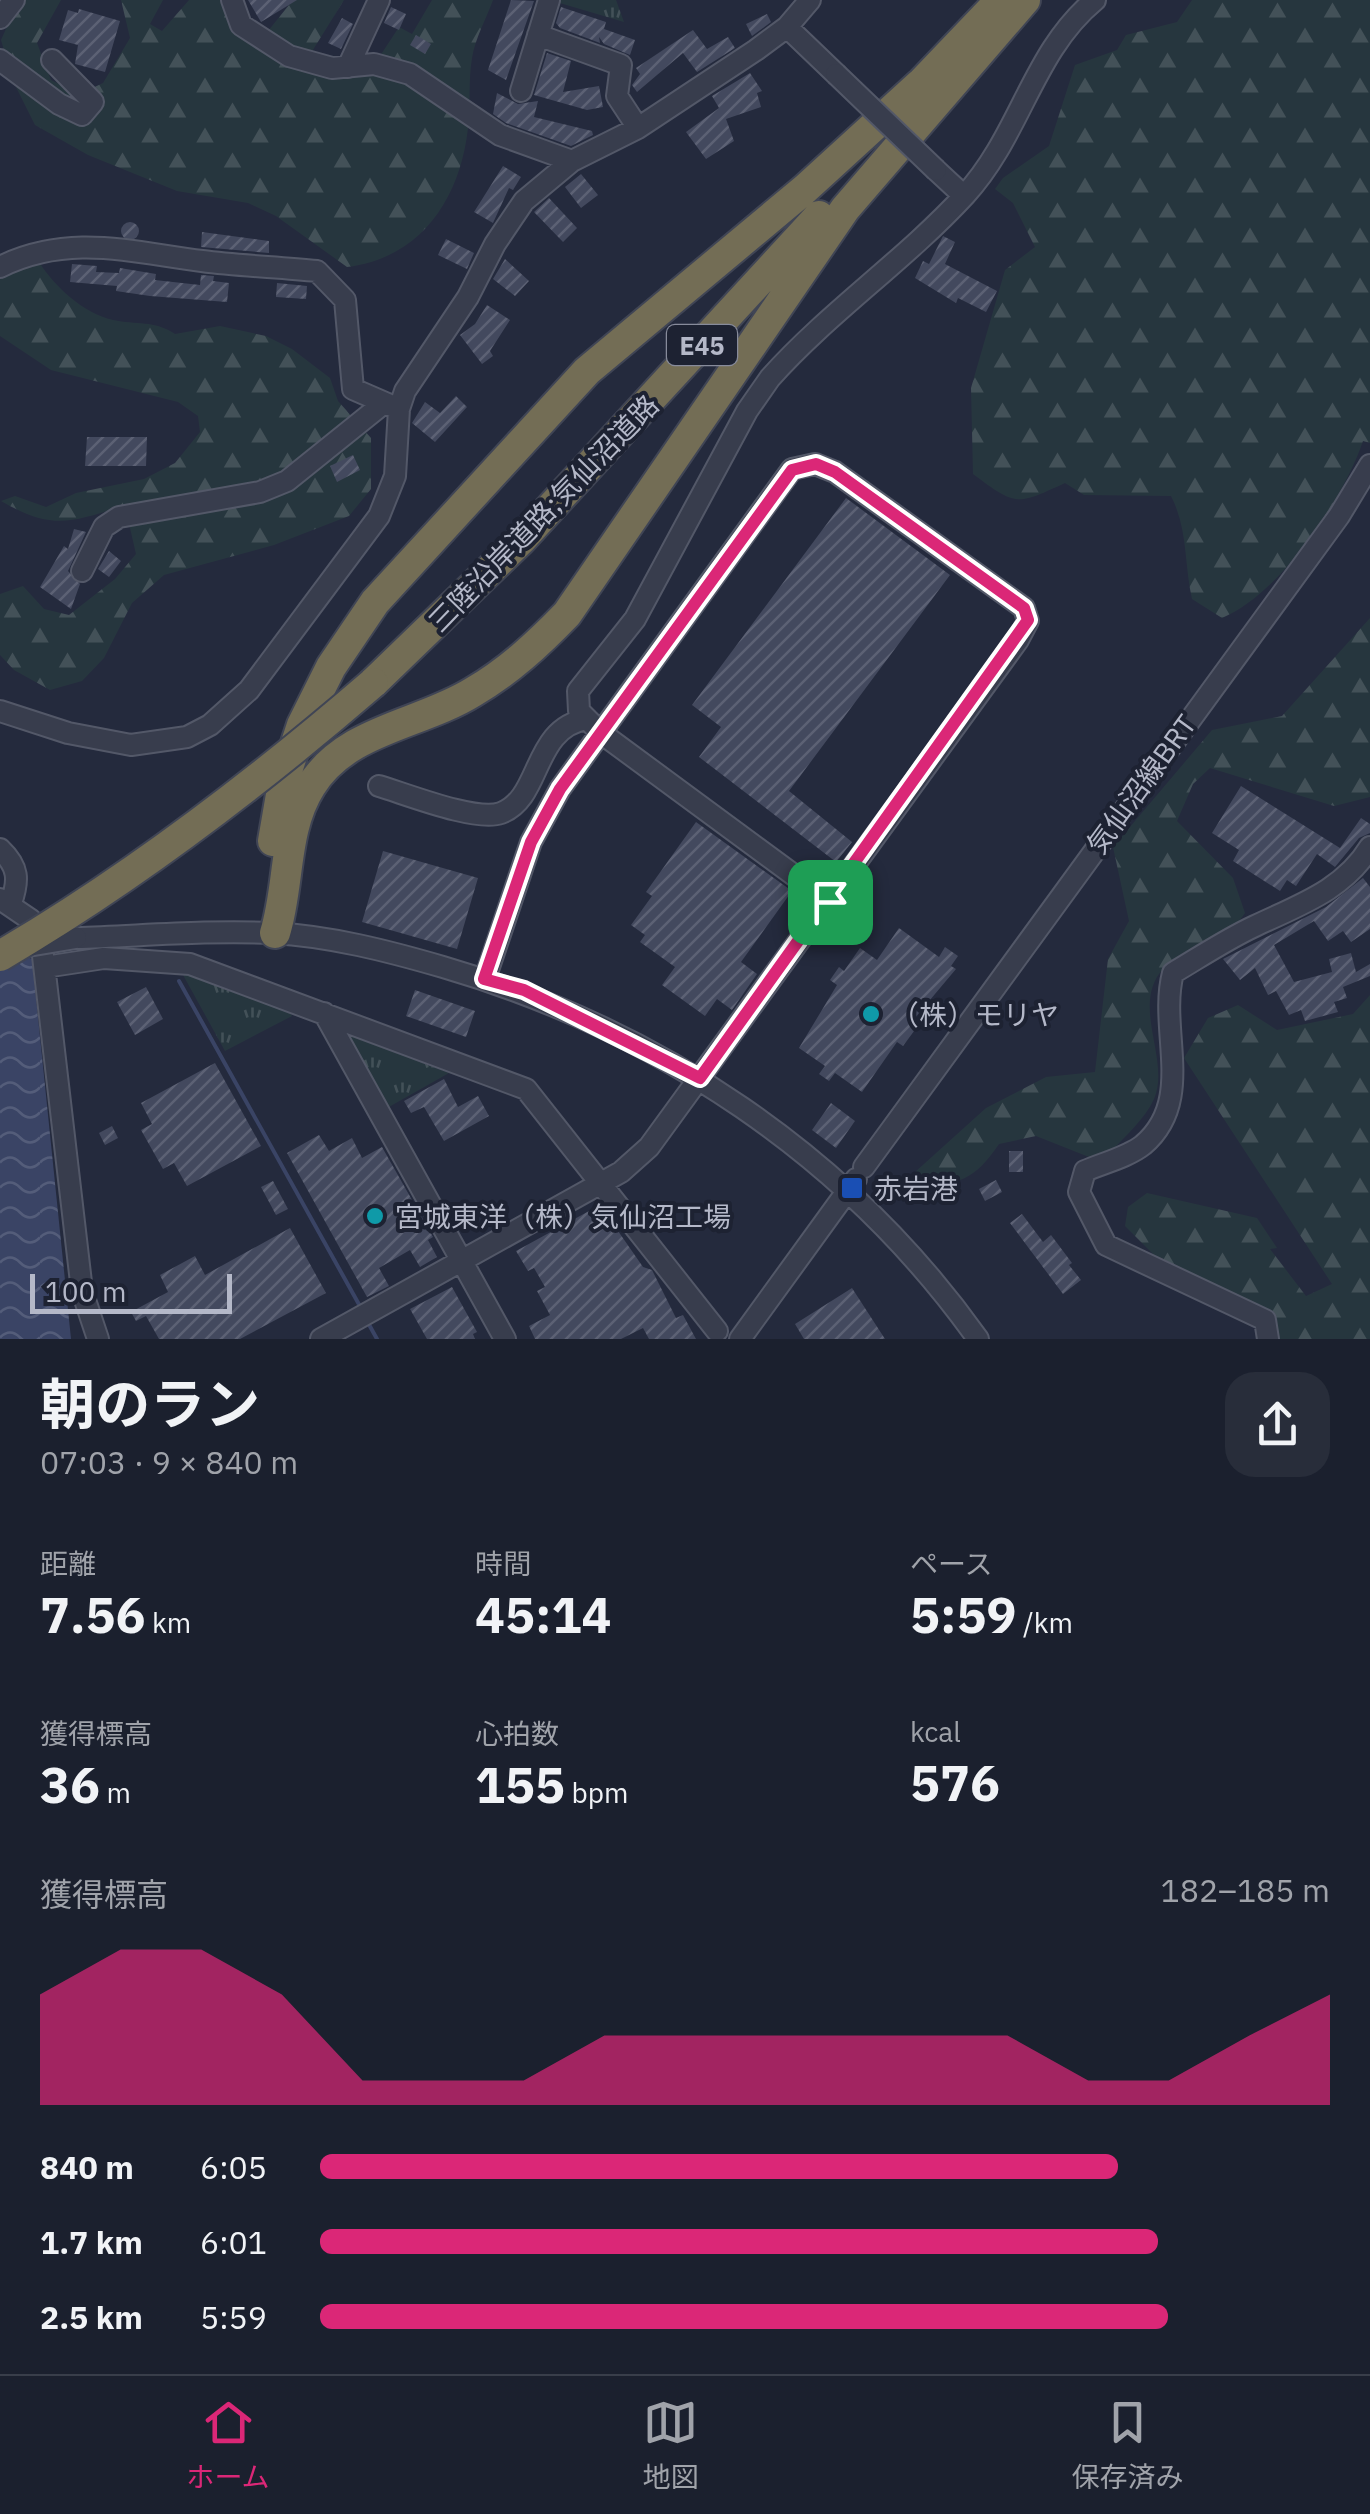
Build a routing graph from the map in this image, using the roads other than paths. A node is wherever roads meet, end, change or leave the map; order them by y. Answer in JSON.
{"nodes":[{"id":1,"x":14,"y":0,"type":"edge"},
{"id":2,"x":232,"y":0,"type":"edge"},
{"id":3,"x":379,"y":0,"type":"edge"},
{"id":4,"x":550,"y":0,"type":"edge"},
{"id":5,"x":810,"y":0,"type":"edge"},
{"id":6,"x":1000,"y":0,"type":"edge"},
{"id":7,"x":1025,"y":0,"type":"edge"},
{"id":8,"x":1094,"y":0,"type":"edge"},
{"id":9,"x":0,"y":18,"type":"edge"},
{"id":10,"x":787,"y":27,"type":"junction"},
{"id":11,"x":538,"y":36,"type":"junction"},
{"id":12,"x":0,"y":60,"type":"edge"},
{"id":13,"x":52,"y":60,"type":"dead end"},
{"id":14,"x":348,"y":66,"type":"junction"},
{"id":15,"x":920,"y":84,"type":"junction"},
{"id":16,"x":521,"y":90,"type":"dead end"},
{"id":17,"x":638,"y":128,"type":"junction"},
{"id":18,"x":572,"y":161,"type":"junction"},
{"id":19,"x":964,"y":196,"type":"junction"},
{"id":20,"x":0,"y":267,"type":"edge"},
{"id":21,"x":392,"y":407,"type":"junction"},
{"id":22,"x":1370,"y":465,"type":"edge"},
{"id":23,"x":82,"y":570,"type":"dead end"},
{"id":24,"x":369,"y":678,"type":"junction"},
{"id":25,"x":0,"y":712,"type":"edge"},
{"id":26,"x":594,"y":726,"type":"junction"},
{"id":27,"x":380,"y":786,"type":"dead end"},
{"id":28,"x":1370,"y":847,"type":"edge"},
{"id":29,"x":0,"y":850,"type":"edge"},
{"id":30,"x":5,"y":901,"type":"edge"},
{"id":31,"x":830,"y":902,"type":"junction"},
{"id":32,"x":275,"y":933,"type":"junction"},
{"id":33,"x":0,"y":941,"type":"edge"},
{"id":34,"x":0,"y":954,"type":"edge"},
{"id":35,"x":45,"y":967,"type":"junction"},
{"id":36,"x":484,"y":979,"type":"junction"},
{"id":37,"x":324,"y":1013,"type":"junction"},
{"id":38,"x":700,"y":1078,"type":"junction"},
{"id":39,"x":601,"y":1182,"type":"junction"},
{"id":40,"x":848,"y":1189,"type":"junction"},
{"id":41,"x":461,"y":1261,"type":"junction"},
{"id":42,"x":717,"y":1331,"type":"dead end"},
{"id":43,"x":98,"y":1339,"type":"edge"},
{"id":44,"x":320,"y":1339,"type":"edge"},
{"id":45,"x":505,"y":1339,"type":"edge"},
{"id":46,"x":740,"y":1339,"type":"edge"},
{"id":47,"x":978,"y":1339,"type":"edge"},
{"id":48,"x":1268,"y":1339,"type":"edge"}],
"edges":[{"from":1,"to":9,"type":"street"},
{"from":2,"to":14,"type":"street"},
{"from":3,"to":14,"type":"street"},
{"from":4,"to":11,"type":"street"},
{"from":5,"to":10,"type":"street"},
{"from":6,"to":15,"type":"highway","name":"三陸沿岸道路;気仙沼道路","number":"E45"},
{"from":7,"to":24,"type":"highway","name":"三陸沿岸道路;気仙沼道路","number":"E45"},
{"from":7,"to":32,"type":"highway"},
{"from":8,"to":19,"type":"street"},
{"from":10,"to":17,"type":"street"},
{"from":10,"to":19,"type":"street","bridge":true},
{"from":11,"to":16,"type":"street"},
{"from":11,"to":17,"type":"street"},
{"from":12,"to":13,"type":"street"},
{"from":14,"to":18,"type":"street"},
{"from":15,"to":24,"type":"highway","name":"三陸沿岸道路;気仙沼道路","number":"E45"},
{"from":15,"to":32,"type":"highway"},
{"from":17,"to":18,"type":"street"},
{"from":18,"to":21,"type":"street"},
{"from":19,"to":26,"type":"street"},
{"from":20,"to":21,"type":"street"},
{"from":21,"to":23,"type":"street"},
{"from":21,"to":25,"type":"street"},
{"from":22,"to":40,"type":"street","name":"気仙沼線BRT"},
{"from":24,"to":33,"type":"highway","name":"三陸沿岸道路;気仙沼道路","number":"E45"},
{"from":24,"to":34,"type":"highway","name":"三陸沿岸道路;気仙沼道路","number":"E45","bridge":true},
{"from":26,"to":27,"type":"street"},
{"from":26,"to":31,"type":"street"},
{"from":26,"to":31,"type":"street"},
{"from":26,"to":36,"type":"street"},
{"from":28,"to":48,"type":"street"},
{"from":29,"to":30,"type":"street"},
{"from":30,"to":35,"type":"street"},
{"from":31,"to":38,"type":"street"},
{"from":32,"to":34,"type":"street","bridge":true},
{"from":32,"to":36,"type":"street"},
{"from":35,"to":37,"type":"street"},
{"from":35,"to":43,"type":"street"},
{"from":36,"to":38,"type":"street"},
{"from":37,"to":39,"type":"street"},
{"from":37,"to":41,"type":"street"},
{"from":38,"to":39,"type":"street"},
{"from":38,"to":40,"type":"street"},
{"from":39,"to":41,"type":"street"},
{"from":39,"to":42,"type":"street"},
{"from":40,"to":46,"type":"street","name":"気仙沼線BRT"},
{"from":40,"to":47,"type":"street"},
{"from":41,"to":44,"type":"street"},
{"from":41,"to":45,"type":"street"}]}
